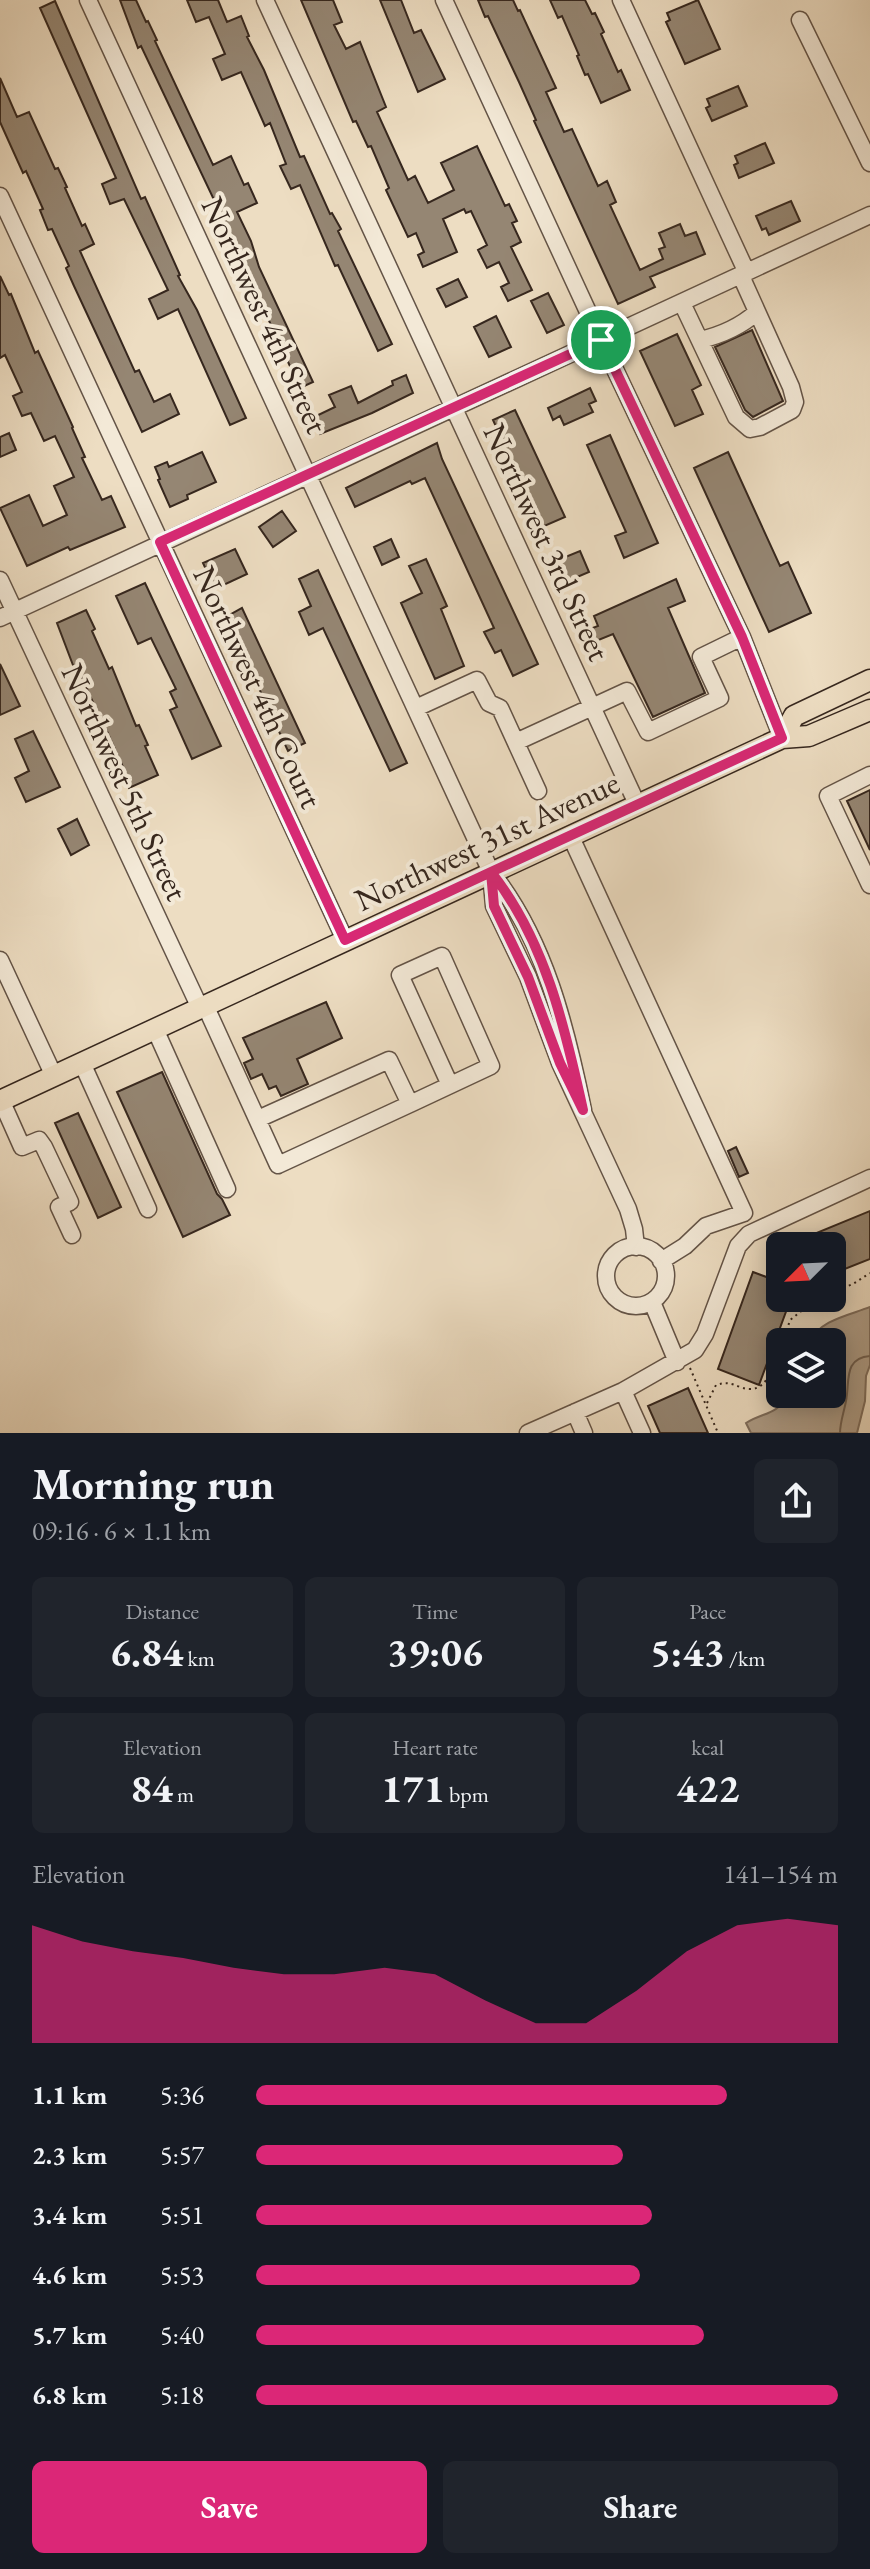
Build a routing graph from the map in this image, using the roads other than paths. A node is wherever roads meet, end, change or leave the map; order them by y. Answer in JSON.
{"nodes":[{"id":1,"x":88,"y":0,"type":"edge"},
{"id":2,"x":265,"y":0,"type":"edge"},
{"id":3,"x":444,"y":0,"type":"edge"},
{"id":4,"x":621,"y":0,"type":"edge"},
{"id":5,"x":800,"y":20,"type":"dead end"},
{"id":6,"x":870,"y":163,"type":"edge"},
{"id":7,"x":0,"y":196,"type":"edge"},
{"id":8,"x":870,"y":215,"type":"edge"},
{"id":9,"x":744,"y":274,"type":"junction"},
{"id":10,"x":682,"y":303,"type":"junction"},
{"id":11,"x":757,"y":312,"type":"junction"},
{"id":12,"x":601,"y":340,"type":"junction"},
{"id":13,"x":700,"y":340,"type":"junction"},
{"id":14,"x":454,"y":408,"type":"junction"},
{"id":15,"x":308,"y":475,"type":"junction"},
{"id":16,"x":160,"y":542,"type":"junction"},
{"id":17,"x":0,"y":580,"type":"edge"},
{"id":18,"x":7,"y":615,"type":"edge"},
{"id":19,"x":742,"y":637,"type":"junction"},
{"id":20,"x":870,"y":680,"type":"edge"},
{"id":21,"x":416,"y":708,"type":"junction"},
{"id":22,"x":593,"y":708,"type":"junction"},
{"id":23,"x":870,"y":710,"type":"edge"},
{"id":24,"x":782,"y":738,"type":"junction"},
{"id":25,"x":516,"y":742,"type":"junction"},
{"id":26,"x":870,"y":775,"type":"edge"},
{"id":27,"x":538,"y":791,"type":"dead end"},
{"id":28,"x":637,"y":804,"type":"junction"},
{"id":29,"x":570,"y":835,"type":"junction"},
{"id":30,"x":491,"y":872,"type":"junction"},
{"id":31,"x":870,"y":885,"type":"edge"},
{"id":32,"x":345,"y":940,"type":"junction"},
{"id":33,"x":2,"y":970,"type":"edge"},
{"id":34,"x":202,"y":1006,"type":"junction"},
{"id":35,"x":155,"y":1029,"type":"junction"},
{"id":36,"x":82,"y":1063,"type":"junction"},
{"id":37,"x":54,"y":1076,"type":"junction"},
{"id":38,"x":450,"y":1085,"type":"junction"},
{"id":39,"x":1,"y":1101,"type":"edge"},
{"id":40,"x":410,"y":1104,"type":"junction"},
{"id":41,"x":258,"y":1119,"type":"junction"},
{"id":42,"x":870,"y":1178,"type":"edge"},
{"id":43,"x":227,"y":1189,"type":"dead end"},
{"id":44,"x":148,"y":1209,"type":"dead end"},
{"id":45,"x":72,"y":1235,"type":"dead end"},
{"id":46,"x":636,"y":1247,"type":"junction"},
{"id":47,"x":661,"y":1261,"type":"junction"},
{"id":48,"x":652,"y":1302,"type":"junction"},
{"id":49,"x":683,"y":1364,"type":"junction"},
{"id":50,"x":623,"y":1391,"type":"junction"},
{"id":51,"x":575,"y":1412,"type":"junction"},
{"id":52,"x":528,"y":1433,"type":"edge"},
{"id":53,"x":584,"y":1433,"type":"edge"},
{"id":54,"x":642,"y":1433,"type":"edge"}],
"edges":[{"from":1,"to":15,"type":"street","name":"Northwest 4th Street"},
{"from":2,"to":14,"type":"street","name":"Northwest 3rd Street"},
{"from":3,"to":12,"type":"street"},
{"from":4,"to":9,"type":"street"},
{"from":5,"to":6,"type":"street"},
{"from":7,"to":16,"type":"street","name":"Northwest 4th Court"},
{"from":8,"to":9,"type":"street"},
{"from":9,"to":10,"type":"street"},
{"from":9,"to":11,"type":"street"},
{"from":10,"to":12,"type":"street"},
{"from":10,"to":13,"type":"street"},
{"from":11,"to":13,"type":"street"},
{"from":11,"to":13,"type":"street"},
{"from":12,"to":14,"type":"street"},
{"from":12,"to":19,"type":"street"},
{"from":14,"to":15,"type":"street"},
{"from":14,"to":22,"type":"street","name":"Northwest 3rd Street"},
{"from":15,"to":16,"type":"street"},
{"from":15,"to":21,"type":"street","name":"Northwest 4th Street"},
{"from":16,"to":18,"type":"street"},
{"from":16,"to":32,"type":"street","name":"Northwest 4th Court"},
{"from":17,"to":18,"type":"street","name":"Northwest 5th Street"},
{"from":18,"to":34,"type":"street","name":"Northwest 5th Street"},
{"from":19,"to":22,"type":"street"},
{"from":19,"to":24,"type":"street"},
{"from":20,"to":24,"type":"main road","name":"Northwest 31st Avenue"},
{"from":21,"to":25,"type":"street"},
{"from":21,"to":30,"type":"street","name":"Northwest 4th Street"},
{"from":22,"to":25,"type":"street"},
{"from":22,"to":28,"type":"street","name":"Northwest 3rd Street"},
{"from":23,"to":24,"type":"main road","name":"Northwest 31st Avenue"},
{"from":24,"to":28,"type":"main road","name":"Northwest 31st Avenue"},
{"from":25,"to":27,"type":"street"},
{"from":26,"to":31,"type":"street"},
{"from":28,"to":29,"type":"main road","name":"Northwest 31st Avenue"},
{"from":29,"to":30,"type":"main road","name":"Northwest 31st Avenue"},
{"from":29,"to":47,"type":"street"},
{"from":30,"to":32,"type":"main road","name":"Northwest 31st Avenue"},
{"from":30,"to":46,"type":"street","name":"Northwest 4th Street"},
{"from":32,"to":34,"type":"main road","name":"Northwest 31st Avenue"},
{"from":33,"to":37,"type":"street"},
{"from":34,"to":35,"type":"main road","name":"Northwest 31st Avenue"},
{"from":34,"to":41,"type":"street","name":"Northwest 5th Street"},
{"from":35,"to":36,"type":"main road","name":"Northwest 31st Avenue"},
{"from":35,"to":43,"type":"street"},
{"from":36,"to":37,"type":"main road","name":"Northwest 31st Avenue"},
{"from":36,"to":44,"type":"street"},
{"from":37,"to":39,"type":"main road","name":"Northwest 31st Avenue"},
{"from":38,"to":38,"type":"street"},
{"from":38,"to":40,"type":"street"},
{"from":39,"to":45,"type":"street"},
{"from":40,"to":41,"type":"street"},
{"from":40,"to":41,"type":"street","name":"Northwest 5th Street"},
{"from":42,"to":49,"type":"street"},
{"from":46,"to":47,"type":"street"},
{"from":46,"to":48,"type":"street"},
{"from":47,"to":48,"type":"street"},
{"from":48,"to":49,"type":"street"},
{"from":49,"to":50,"type":"street"},
{"from":50,"to":51,"type":"street"},
{"from":50,"to":54,"type":"street"},
{"from":51,"to":52,"type":"street"},
{"from":51,"to":53,"type":"street"}]}
